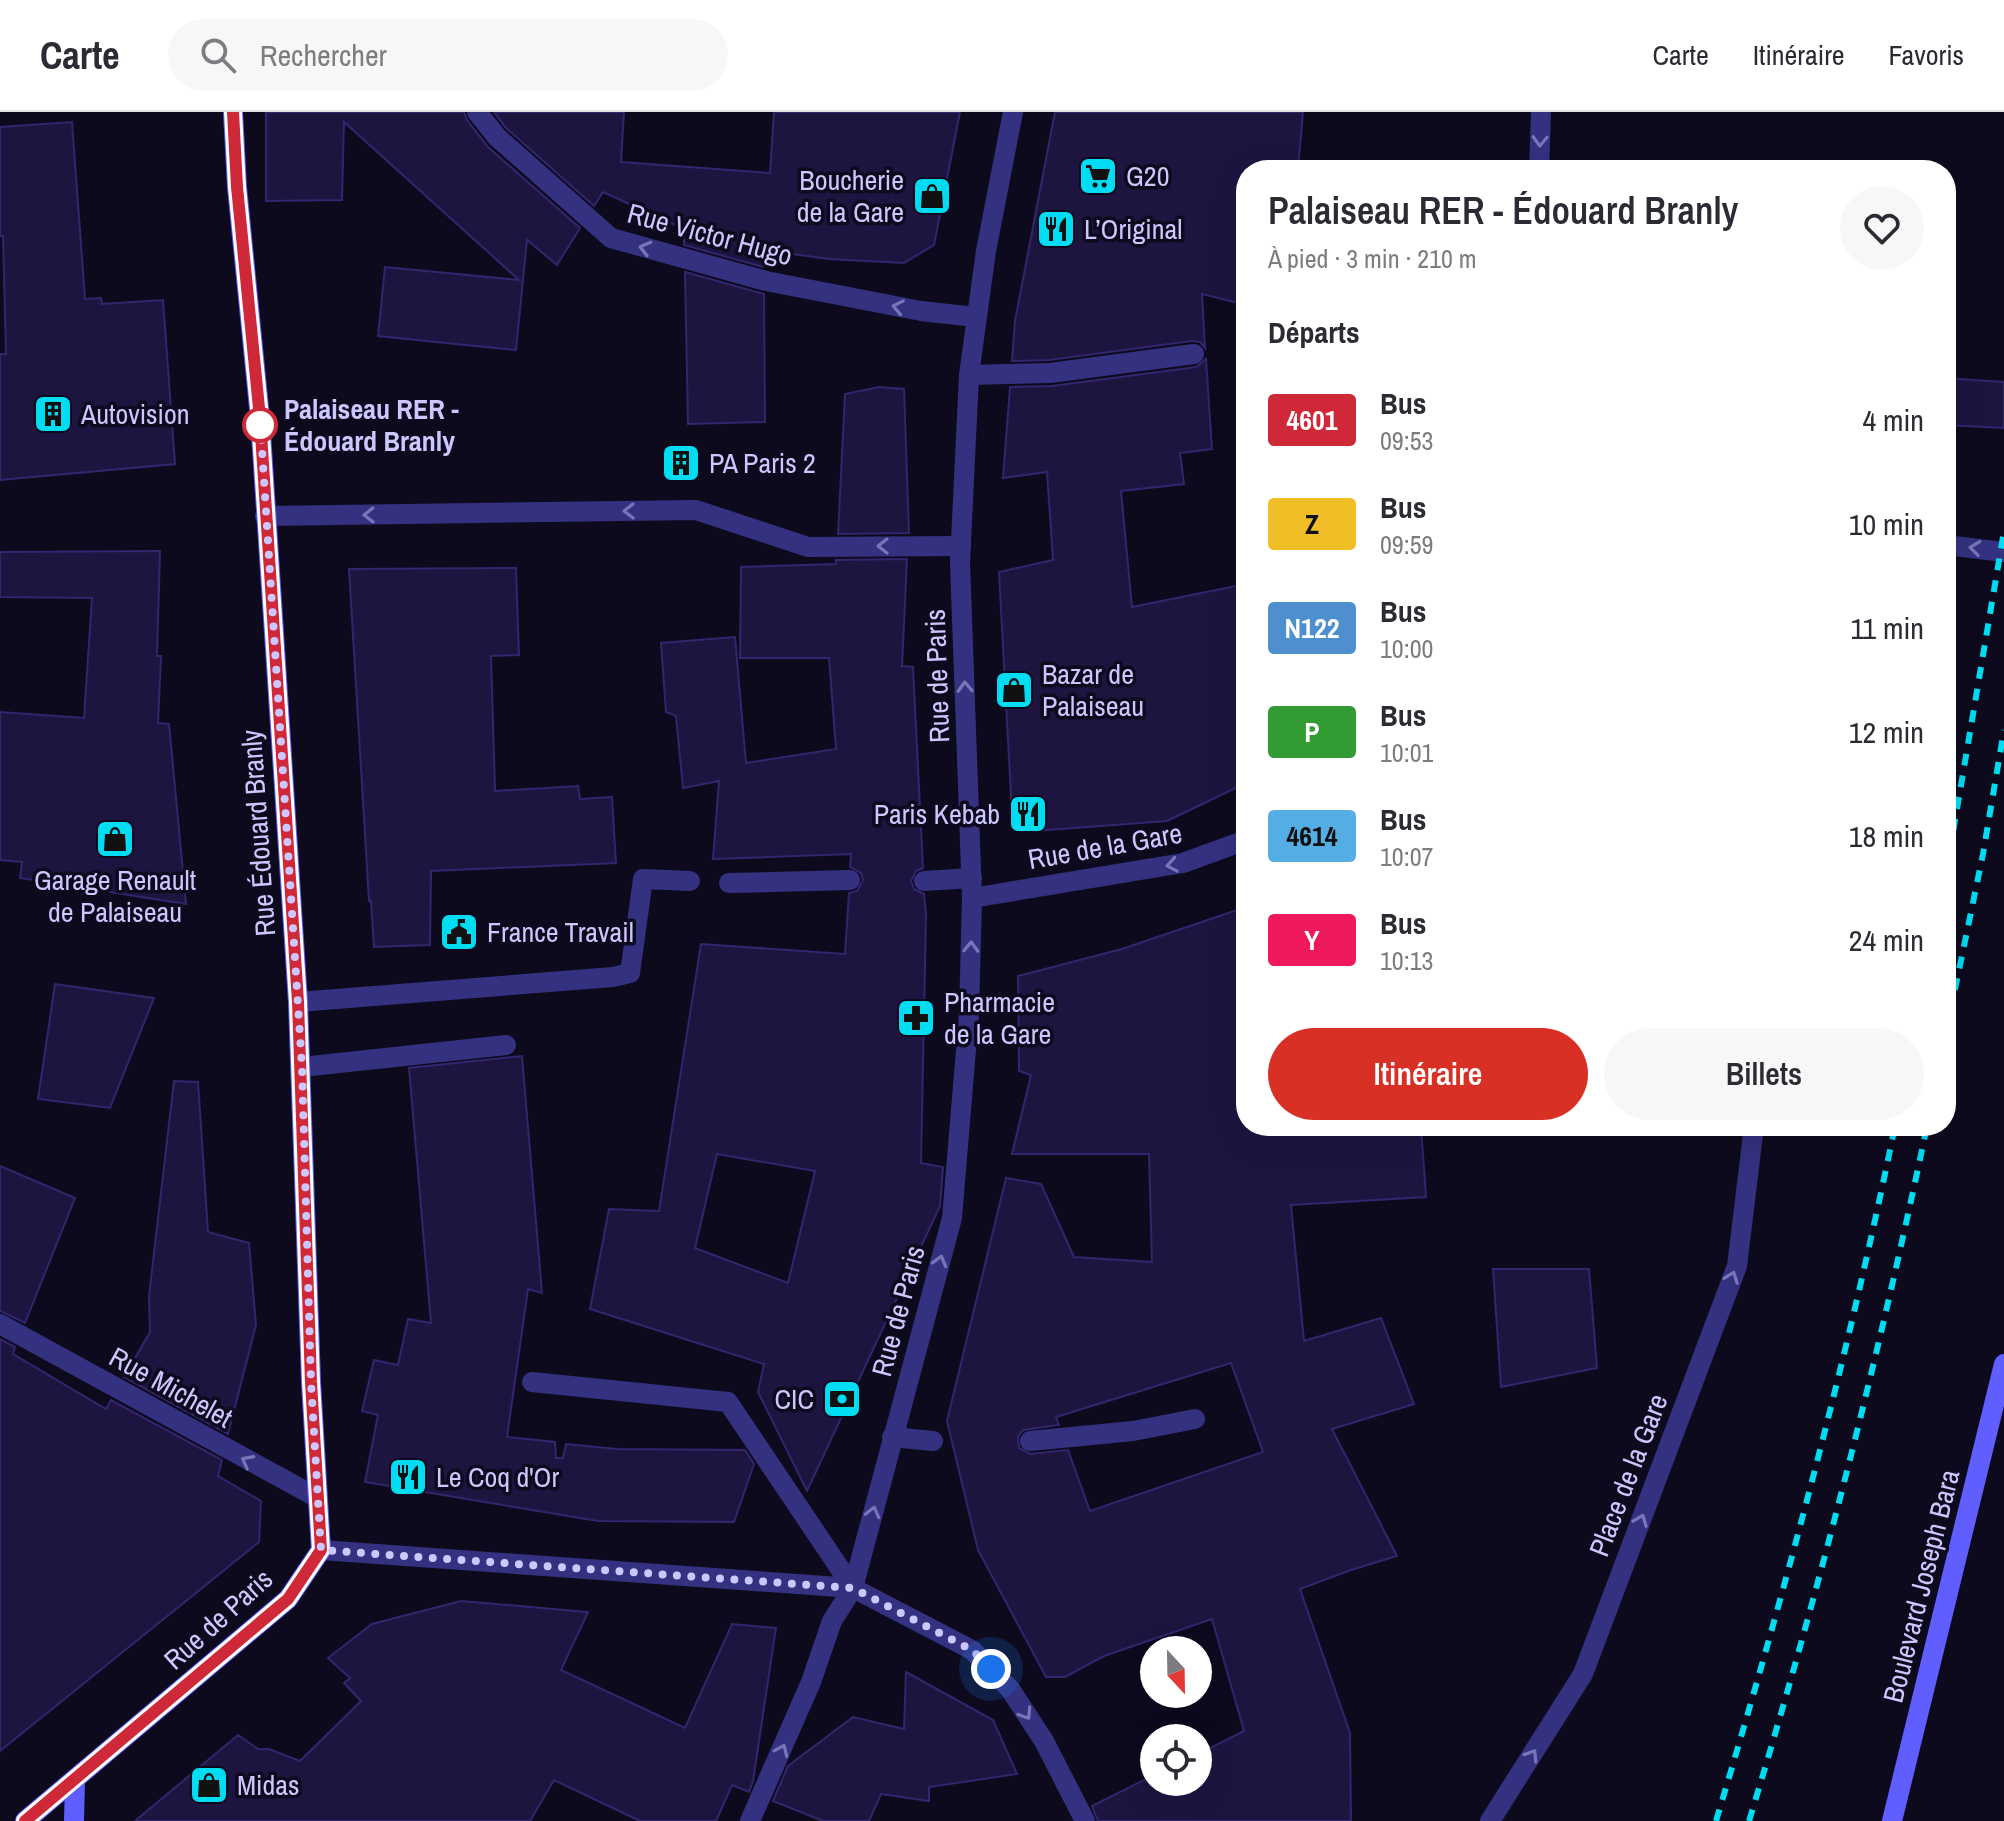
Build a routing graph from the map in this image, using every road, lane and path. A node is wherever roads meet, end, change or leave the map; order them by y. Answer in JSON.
{"nodes":[{"id":1,"x":233,"y":112,"type":"edge"},
{"id":2,"x":477,"y":112,"type":"edge"},
{"id":3,"x":1013,"y":112,"type":"edge"},
{"id":4,"x":1541,"y":112,"type":"edge"},
{"id":5,"x":1539,"y":160,"type":"edge"},
{"id":6,"x":975,"y":317,"type":"junction"},
{"id":7,"x":1194,"y":354,"type":"dead end"},
{"id":8,"x":969,"y":375,"type":"junction"},
{"id":9,"x":265,"y":516,"type":"junction"},
{"id":10,"x":961,"y":546,"type":"junction"},
{"id":11,"x":1956,"y":546,"type":"edge"},
{"id":12,"x":2004,"y":552,"type":"edge"},
{"id":13,"x":1236,"y":844,"type":"edge"},
{"id":14,"x":850,"y":880,"type":"dead end"},
{"id":15,"x":690,"y":881,"type":"dead end"},
{"id":16,"x":924,"y":881,"type":"dead end"},
{"id":17,"x":729,"y":883,"type":"dead end"},
{"id":18,"x":972,"y":888,"type":"junction"},
{"id":19,"x":298,"y":1002,"type":"junction"},
{"id":20,"x":506,"y":1045,"type":"dead end"},
{"id":21,"x":302,"y":1067,"type":"junction"},
{"id":22,"x":1753,"y":1136,"type":"edge"},
{"id":23,"x":0,"y":1324,"type":"edge"},
{"id":24,"x":2004,"y":1364,"type":"edge"},
{"id":25,"x":532,"y":1382,"type":"dead end"},
{"id":26,"x":1195,"y":1419,"type":"dead end"},
{"id":27,"x":892,"y":1437,"type":"junction"},
{"id":28,"x":933,"y":1441,"type":"dead end"},
{"id":29,"x":1030,"y":1441,"type":"dead end"},
{"id":30,"x":316,"y":1497,"type":"junction"},
{"id":31,"x":321,"y":1550,"type":"junction"},
{"id":32,"x":853,"y":1588,"type":"junction"},
{"id":33,"x":75,"y":1781,"type":"junction"},
{"id":34,"x":25,"y":1821,"type":"edge"},
{"id":35,"x":74,"y":1821,"type":"edge"},
{"id":36,"x":750,"y":1821,"type":"edge"},
{"id":37,"x":1085,"y":1821,"type":"edge"},
{"id":38,"x":1490,"y":1821,"type":"edge"},
{"id":39,"x":1892,"y":1821,"type":"edge"}],
"edges":[{"from":1,"to":9,"type":"main road","name":"Rue Édouard Branly"},
{"from":6,"to":2,"type":"street","name":"Rue Victor Hugo","one_way":true},
{"from":3,"to":6,"type":"street","name":"Rue de Paris"},
{"from":4,"to":5,"type":"street","one_way":true},
{"from":6,"to":8,"type":"street","name":"Rue de Paris"},
{"from":7,"to":8,"type":"street"},
{"from":8,"to":10,"type":"street","name":"Rue de Paris"},
{"from":10,"to":9,"type":"street","one_way":true},
{"from":9,"to":19,"type":"main road","name":"Rue Édouard Branly"},
{"from":18,"to":10,"type":"street","name":"Rue de Paris","one_way":true},
{"from":12,"to":11,"type":"street","one_way":true},
{"from":13,"to":18,"type":"street","name":"Rue de la Gare","one_way":true},
{"from":14,"to":17,"type":"street"},
{"from":15,"to":19,"type":"street"},
{"from":16,"to":18,"type":"street","name":"Rue de la Gare"},
{"from":27,"to":18,"type":"street","name":"Rue de Paris","one_way":true},
{"from":19,"to":21,"type":"main road","name":"Rue Édouard Branly"},
{"from":20,"to":21,"type":"street"},
{"from":21,"to":30,"type":"main road","name":"Rue Édouard Branly"},
{"from":38,"to":22,"type":"street","name":"Place de la Gare","one_way":true},
{"from":30,"to":23,"type":"street","name":"Rue Michelet","one_way":true},
{"from":24,"to":39,"type":"main road","name":"Boulevard Joseph Bara"},
{"from":25,"to":32,"type":"street"},
{"from":26,"to":29,"type":"street"},
{"from":27,"to":28,"type":"street"},
{"from":32,"to":27,"type":"street","name":"Rue de Paris","one_way":true},
{"from":30,"to":31,"type":"main road","name":"Rue Édouard Branly"},
{"from":31,"to":32,"type":"street"},
{"from":31,"to":33,"type":"main road","name":"Rue de Paris"},
{"from":36,"to":32,"type":"street","name":"Rue de Paris","one_way":true},
{"from":32,"to":37,"type":"street","one_way":true},
{"from":33,"to":34,"type":"main road","name":"Rue de Paris"},
{"from":33,"to":35,"type":"main road"}]}
